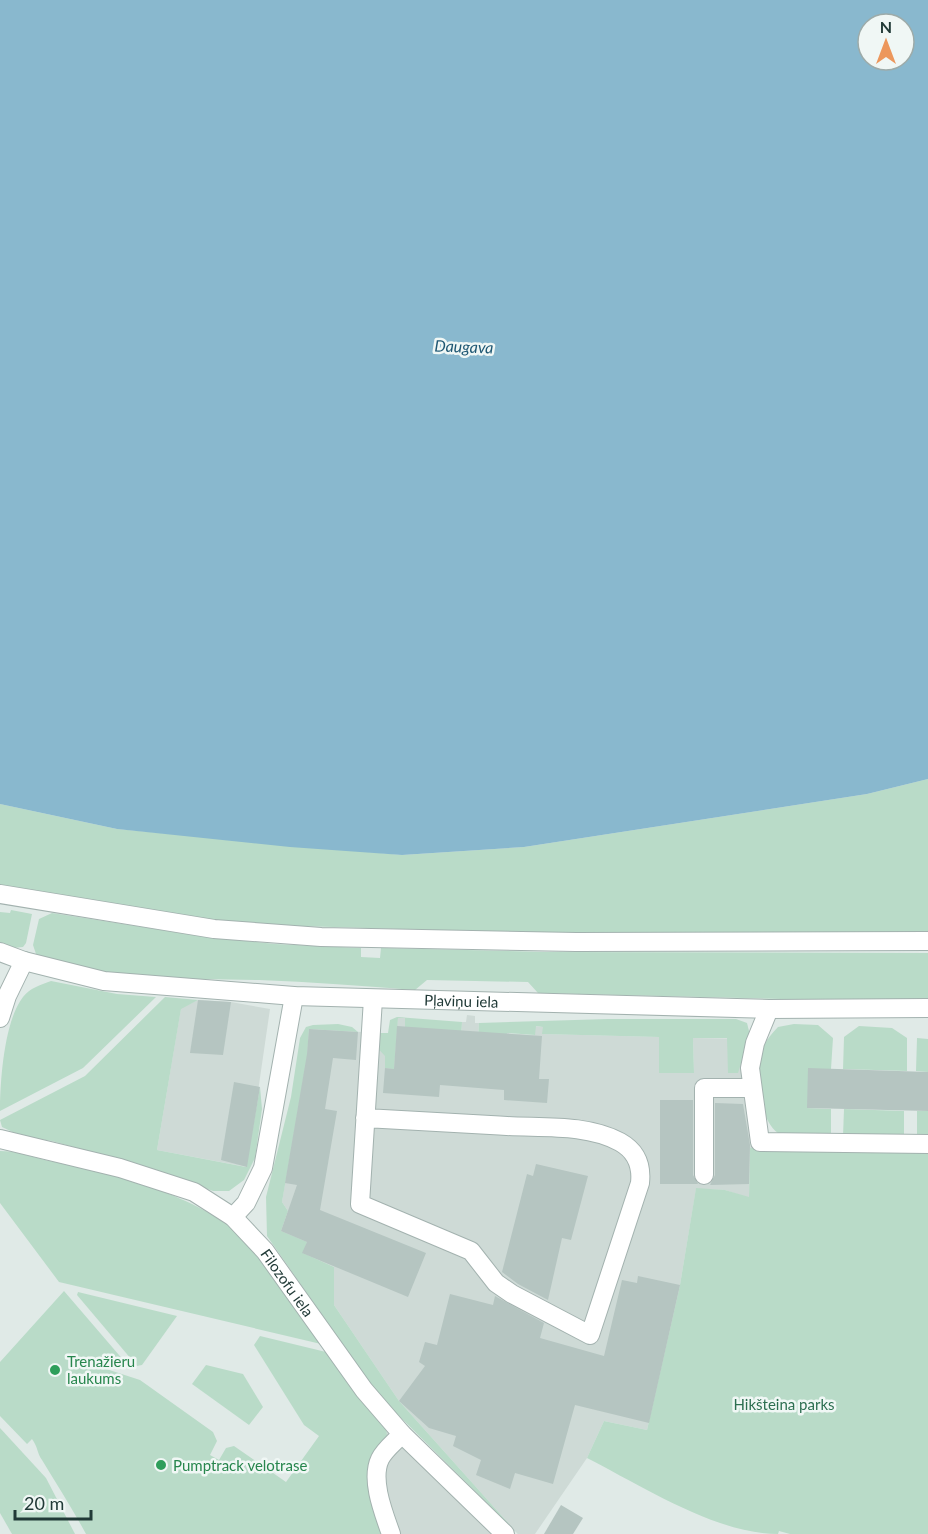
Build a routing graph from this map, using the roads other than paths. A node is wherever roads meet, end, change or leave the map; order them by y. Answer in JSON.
{"nodes":[{"id":1,"x":0,"y":894,"type":"edge"},
{"id":2,"x":928,"y":941,"type":"edge"},
{"id":3,"x":0,"y":952,"type":"edge"},
{"id":4,"x":24,"y":961,"type":"junction"},
{"id":5,"x":294,"y":996,"type":"junction"},
{"id":6,"x":373,"y":999,"type":"junction"},
{"id":7,"x":928,"y":1008,"type":"edge"},
{"id":8,"x":769,"y":1009,"type":"junction"},
{"id":9,"x":0,"y":1018,"type":"edge"},
{"id":10,"x":752,"y":1088,"type":"junction"},
{"id":11,"x":365,"y":1118,"type":"junction"},
{"id":12,"x":0,"y":1140,"type":"edge"},
{"id":13,"x":928,"y":1144,"type":"edge"},
{"id":14,"x":704,"y":1175,"type":"dead end"},
{"id":15,"x":233,"y":1217,"type":"junction"},
{"id":16,"x":402,"y":1434,"type":"junction"},
{"id":17,"x":391,"y":1534,"type":"edge"},
{"id":18,"x":505,"y":1534,"type":"edge"}],
"edges":[{"from":1,"to":2,"type":"street"},
{"from":3,"to":4,"type":"street","name":"Pļaviņu iela"},
{"from":4,"to":5,"type":"street","name":"Pļaviņu iela"},
{"from":4,"to":9,"type":"street"},
{"from":5,"to":6,"type":"street","name":"Pļaviņu iela"},
{"from":5,"to":15,"type":"street"},
{"from":6,"to":8,"type":"street","name":"Pļaviņu iela"},
{"from":6,"to":11,"type":"street"},
{"from":7,"to":8,"type":"street","name":"Pļaviņu iela"},
{"from":8,"to":10,"type":"street"},
{"from":10,"to":13,"type":"street"},
{"from":10,"to":14,"type":"street"},
{"from":11,"to":11,"type":"street"},
{"from":12,"to":15,"type":"street","name":"Filozofu iela"},
{"from":15,"to":16,"type":"street","name":"Filozofu iela"},
{"from":16,"to":17,"type":"street"},
{"from":16,"to":18,"type":"street","name":"Filozofu iela"}]}
